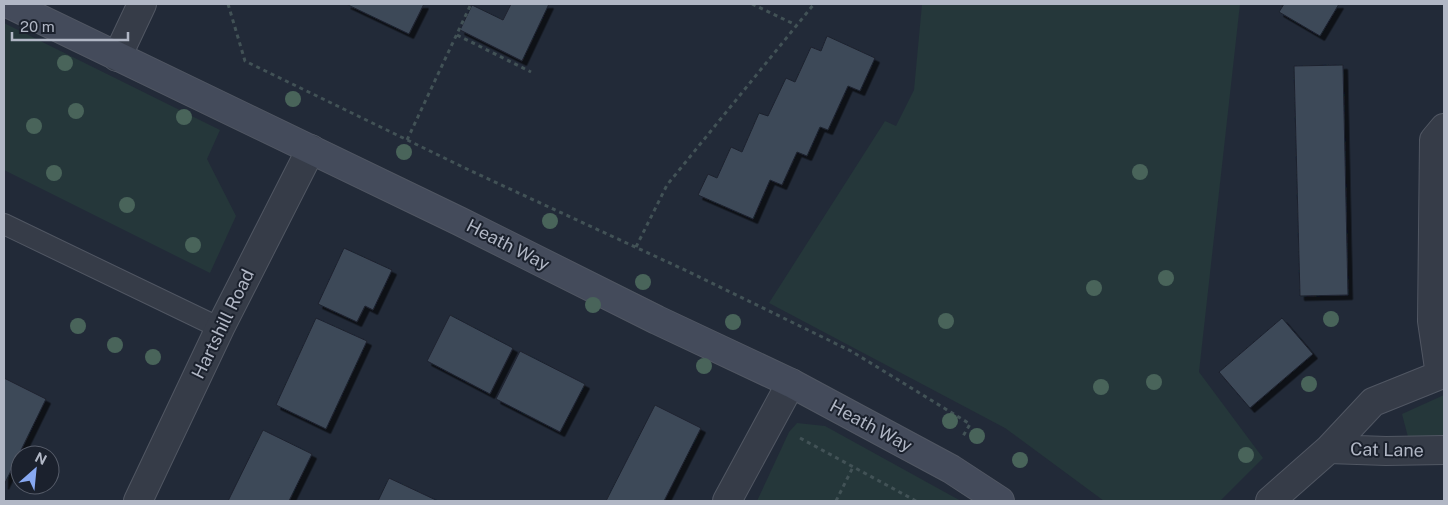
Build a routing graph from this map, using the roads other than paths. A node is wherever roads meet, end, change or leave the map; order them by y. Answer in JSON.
{"nodes":[{"id":1,"x":8,"y":4,"type":"edge"},
{"id":2,"x":142,"y":4,"type":"edge"},
{"id":3,"x":117,"y":57,"type":"junction"},
{"id":4,"x":1444,"y":128,"type":"edge"},
{"id":5,"x":311,"y":149,"type":"junction"},
{"id":6,"x":4,"y":224,"type":"edge"},
{"id":7,"x":220,"y":328,"type":"junction"},
{"id":8,"x":1442,"y":375,"type":"edge"},
{"id":9,"x":791,"y":383,"type":"junction"},
{"id":10,"x":1329,"y":448,"type":"junction"},
{"id":11,"x":1444,"y":450,"type":"edge"},
{"id":12,"x":138,"y":501,"type":"edge"},
{"id":13,"x":727,"y":501,"type":"edge"},
{"id":14,"x":1000,"y":501,"type":"edge"},
{"id":15,"x":1270,"y":501,"type":"edge"}],
"edges":[{"from":1,"to":3,"type":"street","name":"Heath Way"},
{"from":2,"to":3,"type":"street"},
{"from":3,"to":5,"type":"street","name":"Heath Way"},
{"from":4,"to":8,"type":"street"},
{"from":5,"to":7,"type":"street","name":"Hartshill Road"},
{"from":5,"to":9,"type":"street","name":"Heath Way"},
{"from":6,"to":7,"type":"lane"},
{"from":7,"to":12,"type":"street","name":"Hartshill Road"},
{"from":8,"to":10,"type":"street","name":"Cat Lane"},
{"from":9,"to":13,"type":"street"},
{"from":9,"to":14,"type":"street","name":"Heath Way"},
{"from":10,"to":11,"type":"street","name":"Cat Lane"},
{"from":10,"to":15,"type":"street","name":"Cat Lane"}]}
